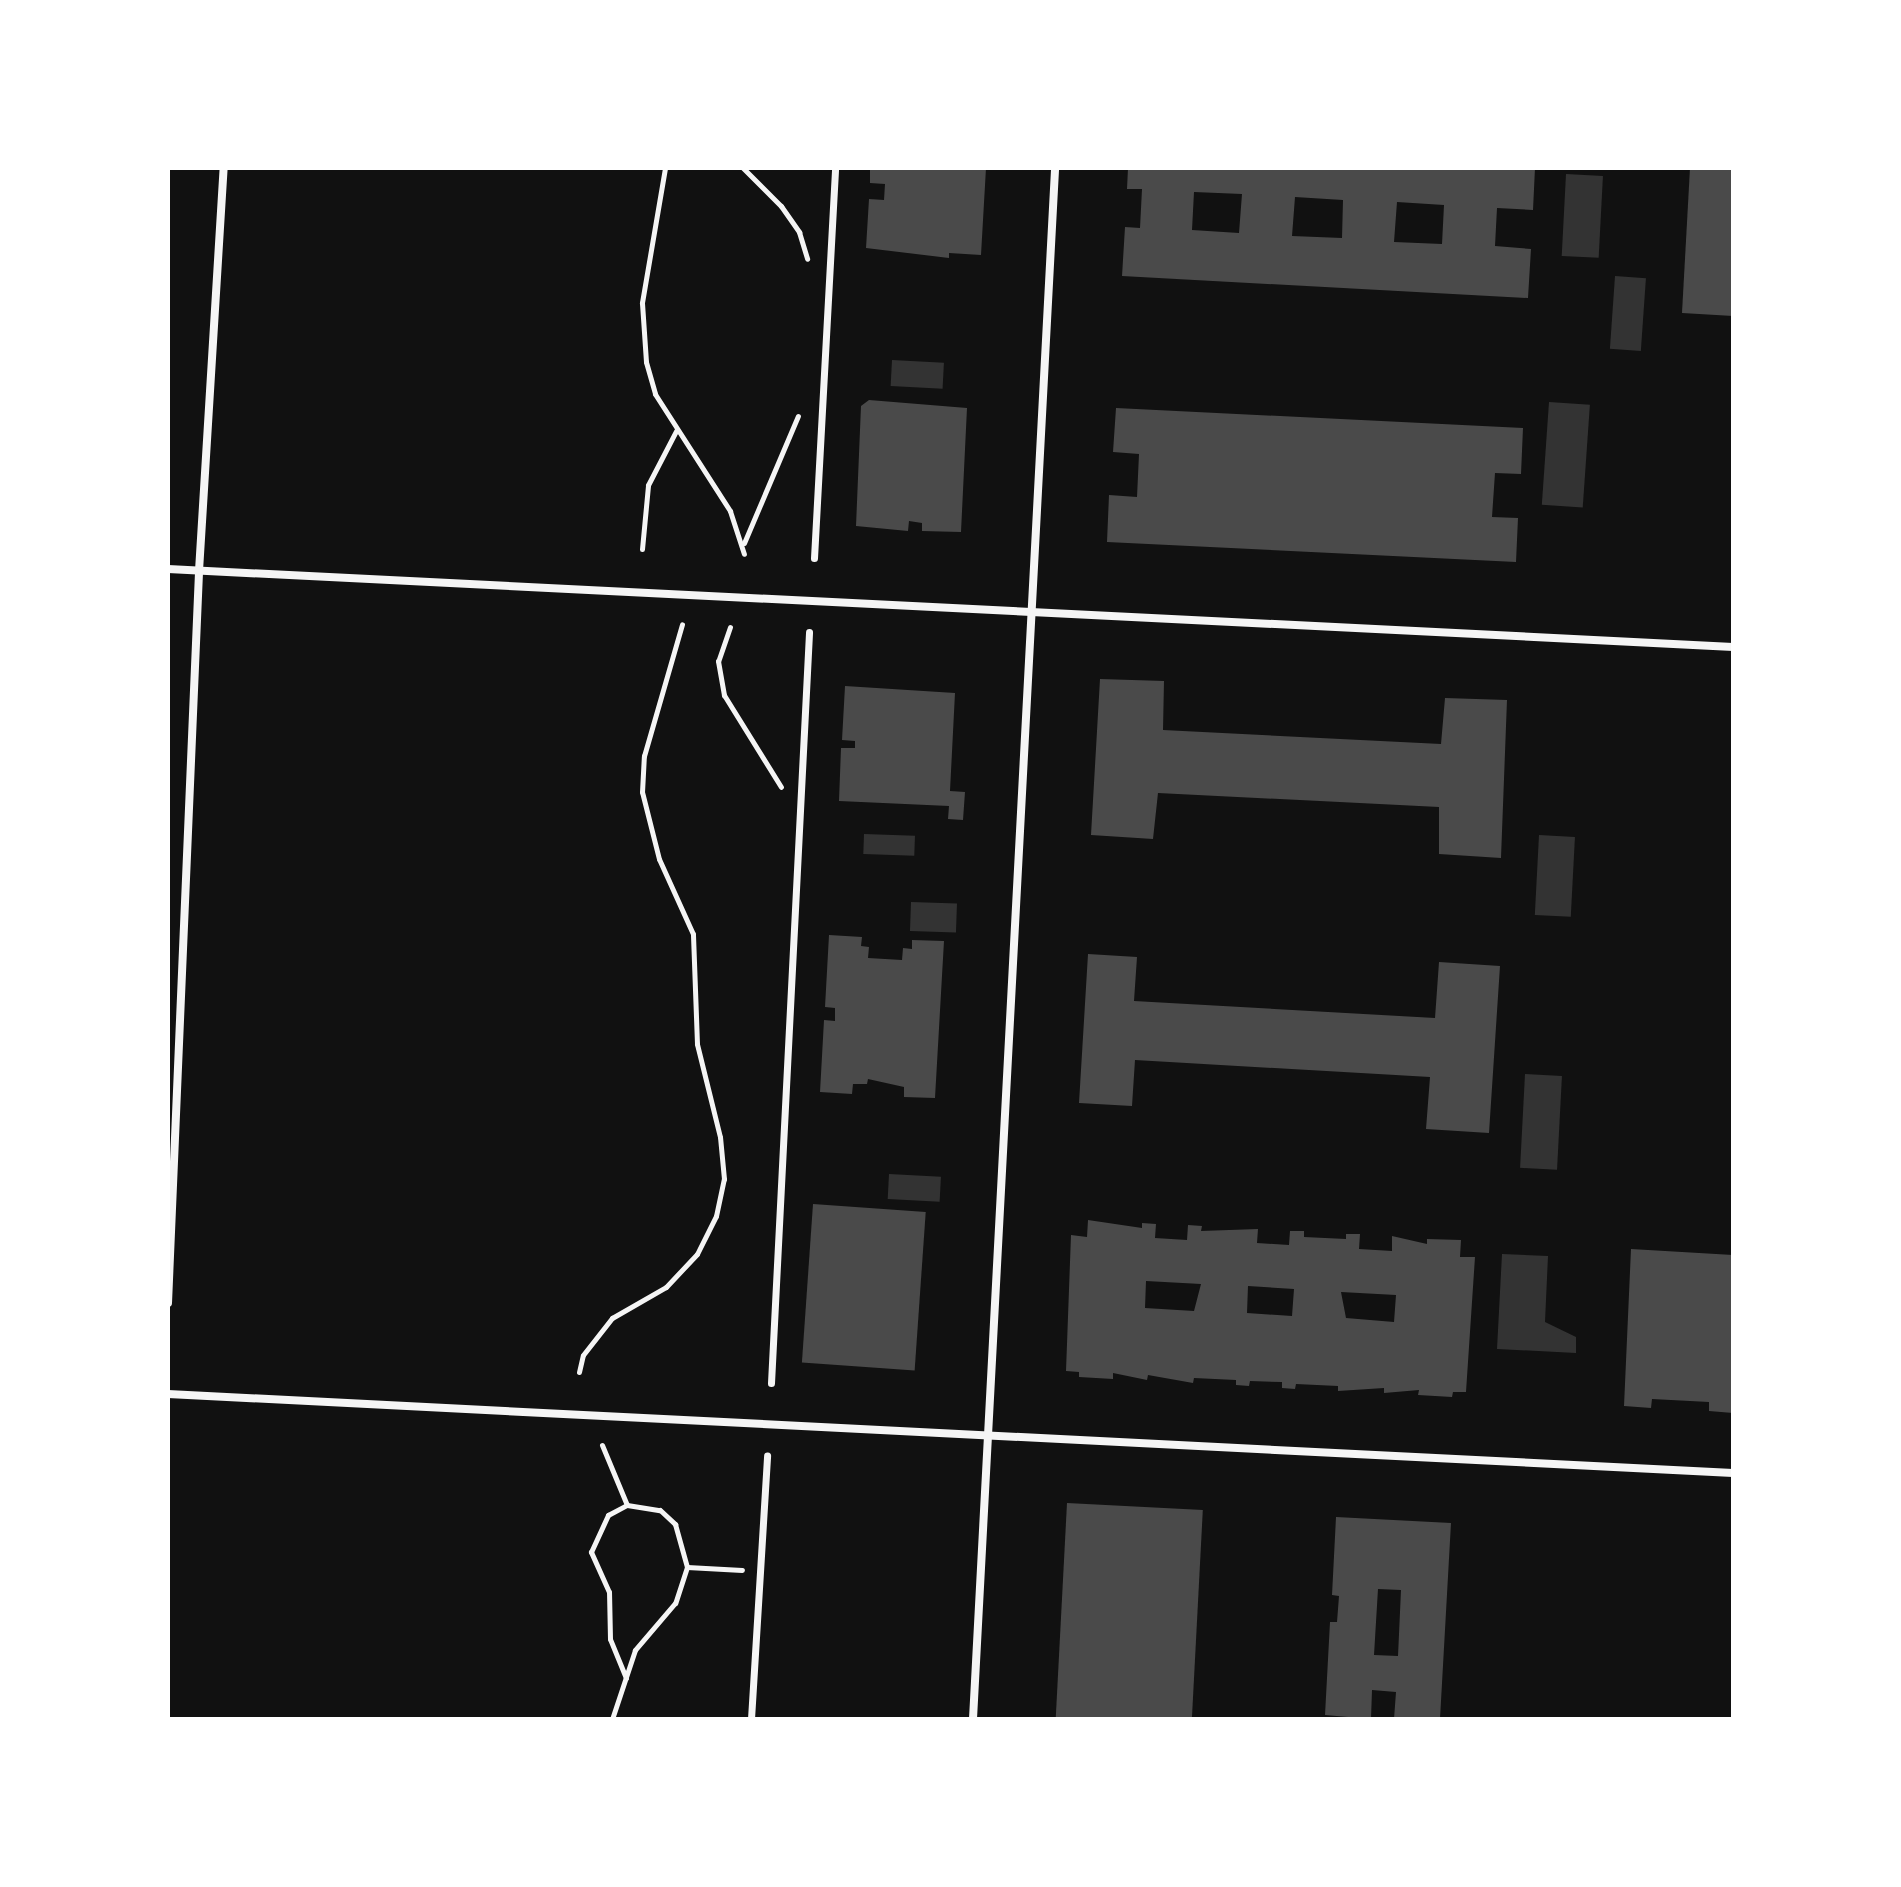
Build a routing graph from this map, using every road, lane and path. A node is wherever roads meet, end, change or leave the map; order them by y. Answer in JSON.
{"nodes":[{"id":1,"x":224,"y":168,"type":"edge"},
{"id":2,"x":665,"y":168,"type":"edge"},
{"id":3,"x":743,"y":168,"type":"edge"},
{"id":4,"x":835,"y":168,"type":"edge"},
{"id":5,"x":1055,"y":168,"type":"edge"},
{"id":6,"x":808,"y":265,"type":"dead end"},
{"id":7,"x":799,"y":411,"type":"dead end"},
{"id":8,"x":676,"y":431,"type":"junction"},
{"id":9,"x":743,"y":544,"type":"junction"},
{"id":10,"x":642,"y":549,"type":"dead end"},
{"id":11,"x":744,"y":554,"type":"dead end"},
{"id":12,"x":814,"y":558,"type":"dead end"},
{"id":13,"x":168,"y":569,"type":"edge"},
{"id":14,"x":199,"y":571,"type":"junction"},
{"id":15,"x":1031,"y":613,"type":"junction"},
{"id":16,"x":682,"y":624,"type":"dead end"},
{"id":17,"x":730,"y":627,"type":"dead end"},
{"id":18,"x":809,"y":632,"type":"dead end"},
{"id":19,"x":1733,"y":647,"type":"edge"},
{"id":20,"x":800,"y":812,"type":"junction"},
{"id":21,"x":168,"y":1303,"type":"edge"},
{"id":22,"x":579,"y":1372,"type":"dead end"},
{"id":23,"x":771,"y":1383,"type":"dead end"},
{"id":24,"x":168,"y":1394,"type":"edge"},
{"id":25,"x":990,"y":1437,"type":"junction"},
{"id":26,"x":602,"y":1445,"type":"dead end"},
{"id":27,"x":767,"y":1455,"type":"dead end"},
{"id":28,"x":1733,"y":1473,"type":"edge"},
{"id":29,"x":627,"y":1505,"type":"junction"},
{"id":30,"x":687,"y":1567,"type":"junction"},
{"id":31,"x":760,"y":1571,"type":"junction"},
{"id":32,"x":626,"y":1679,"type":"junction"},
{"id":33,"x":612,"y":1719,"type":"edge"},
{"id":34,"x":751,"y":1719,"type":"edge"},
{"id":35,"x":973,"y":1719,"type":"edge"}],
"edges":[{"from":1,"to":14,"type":"street"},
{"from":2,"to":8,"type":"path"},
{"from":3,"to":6,"type":"path"},
{"from":4,"to":12,"type":"street"},
{"from":5,"to":15,"type":"street"},
{"from":7,"to":9,"type":"path"},
{"from":8,"to":9,"type":"path"},
{"from":8,"to":10,"type":"path"},
{"from":9,"to":11,"type":"path"},
{"from":13,"to":14,"type":"street"},
{"from":14,"to":15,"type":"street"},
{"from":14,"to":21,"type":"street"},
{"from":15,"to":19,"type":"street"},
{"from":15,"to":25,"type":"street"},
{"from":16,"to":22,"type":"path"},
{"from":17,"to":20,"type":"path"},
{"from":18,"to":20,"type":"street"},
{"from":20,"to":23,"type":"street"},
{"from":24,"to":25,"type":"street"},
{"from":25,"to":28,"type":"street"},
{"from":25,"to":35,"type":"street"},
{"from":26,"to":29,"type":"path"},
{"from":27,"to":31,"type":"street"},
{"from":29,"to":30,"type":"path"},
{"from":29,"to":32,"type":"path"},
{"from":30,"to":31,"type":"path"},
{"from":30,"to":32,"type":"path"},
{"from":31,"to":34,"type":"street"},
{"from":32,"to":33,"type":"path"}]}
